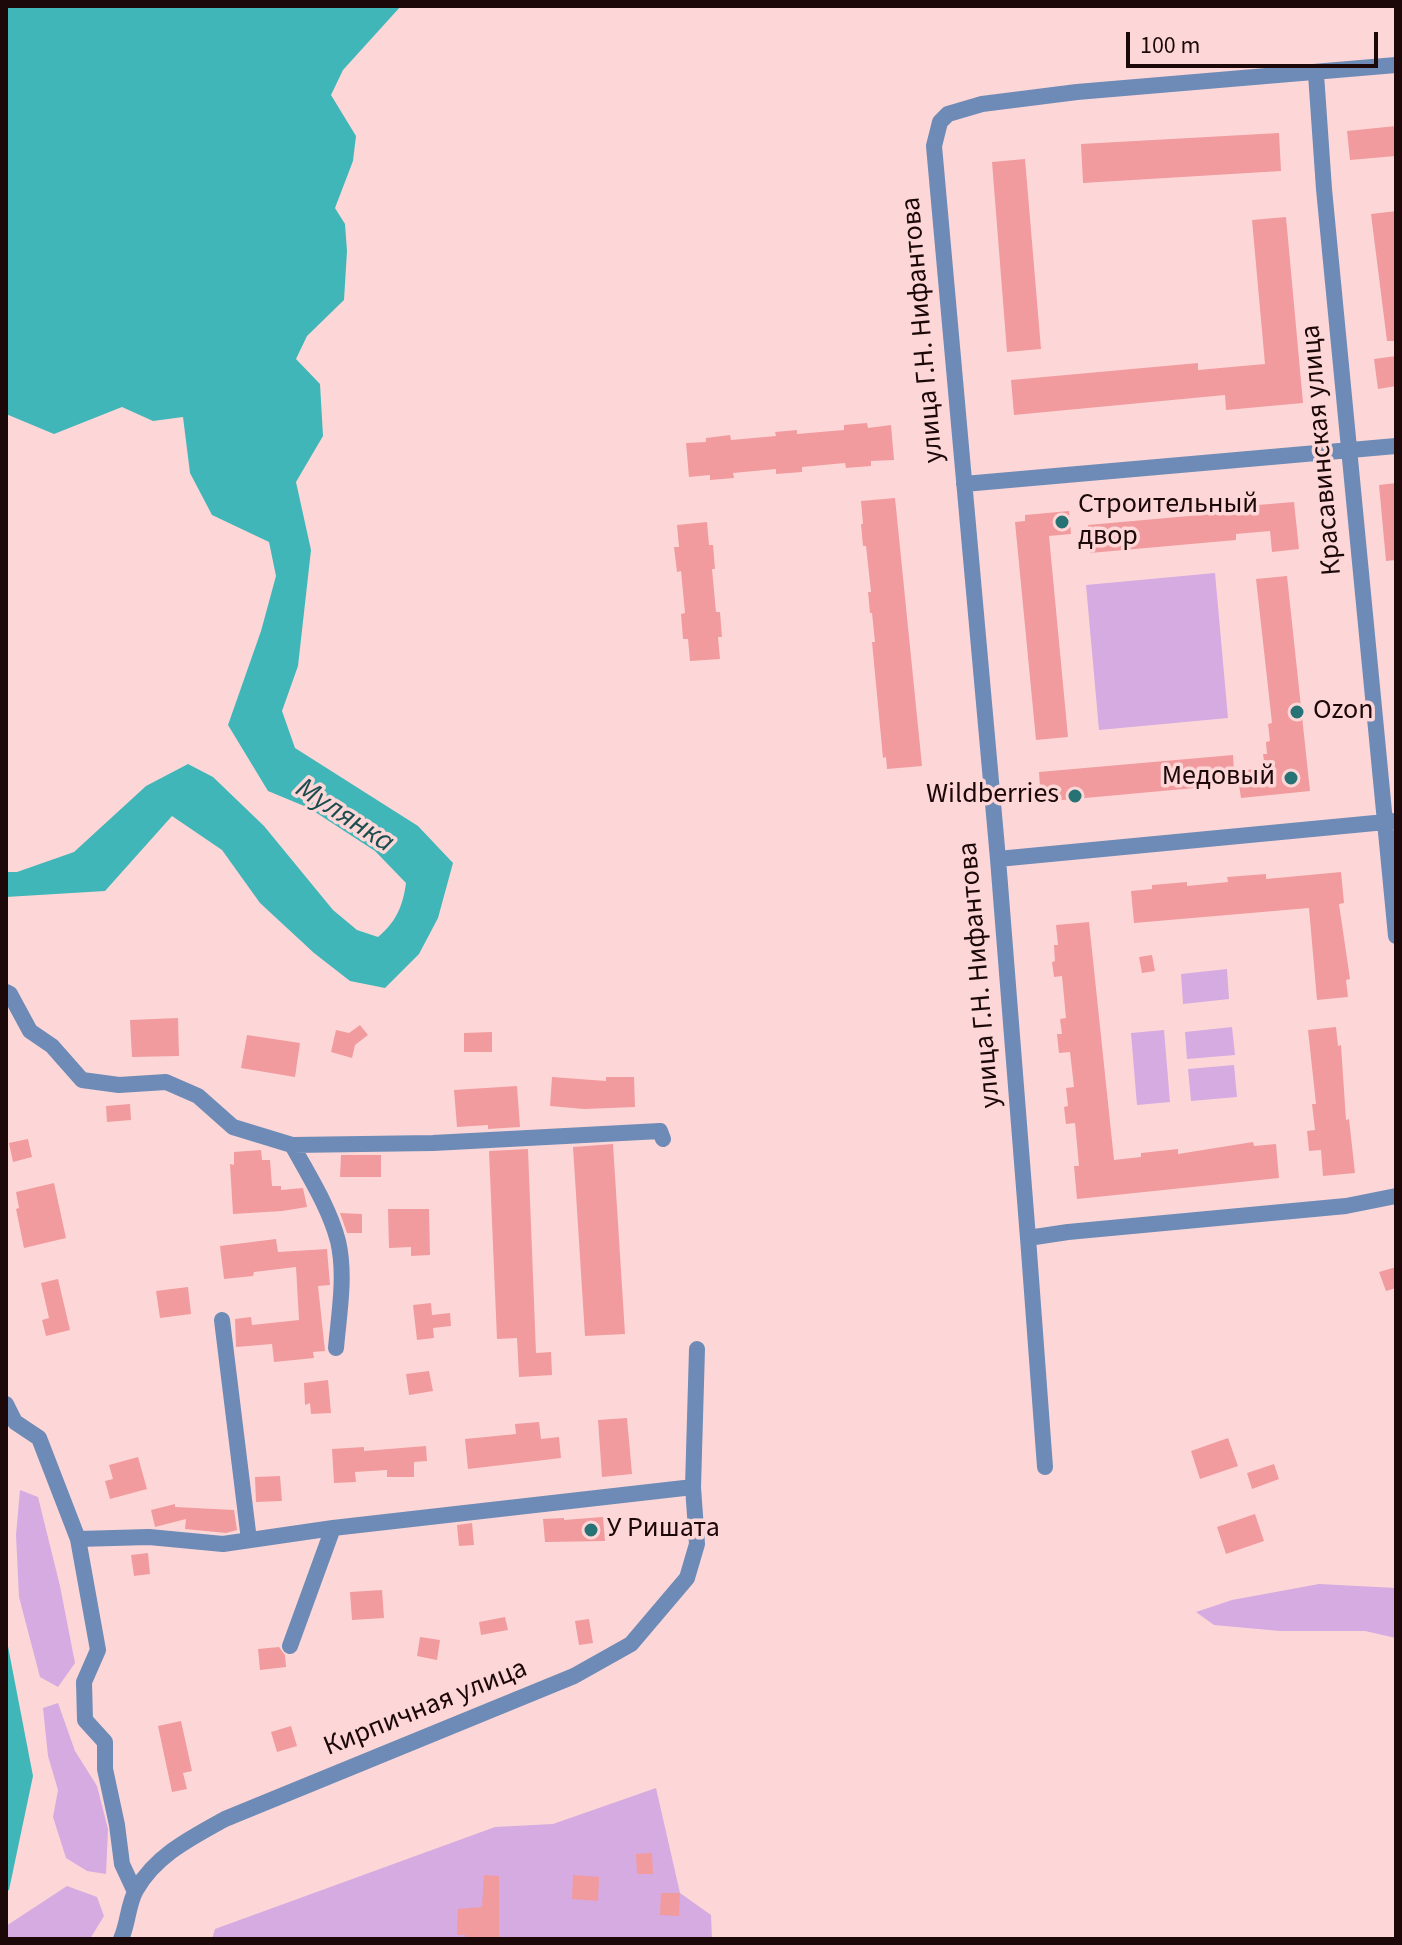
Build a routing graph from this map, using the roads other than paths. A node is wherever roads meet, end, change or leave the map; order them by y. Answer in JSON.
{"nodes":[{"id":1,"x":1396,"y":65,"type":"edge"},
{"id":2,"x":1316,"y":74,"type":"junction"},
{"id":3,"x":1396,"y":446,"type":"edge"},
{"id":4,"x":1349,"y":451,"type":"junction"},
{"id":5,"x":964,"y":484,"type":"junction"},
{"id":6,"x":1390,"y":822,"type":"edge"},
{"id":7,"x":998,"y":859,"type":"junction"},
{"id":8,"x":1396,"y":936,"type":"edge"},
{"id":9,"x":6,"y":992,"type":"edge"},
{"id":10,"x":663,"y":1139,"type":"dead end"},
{"id":11,"x":292,"y":1145,"type":"junction"},
{"id":12,"x":1396,"y":1196,"type":"edge"},
{"id":13,"x":1028,"y":1238,"type":"junction"},
{"id":14,"x":222,"y":1320,"type":"dead end"},
{"id":15,"x":336,"y":1348,"type":"dead end"},
{"id":16,"x":697,"y":1349,"type":"dead end"},
{"id":17,"x":6,"y":1404,"type":"edge"},
{"id":18,"x":1045,"y":1467,"type":"dead end"},
{"id":19,"x":693,"y":1487,"type":"junction"},
{"id":20,"x":333,"y":1528,"type":"junction"},
{"id":21,"x":78,"y":1539,"type":"junction"},
{"id":22,"x":249,"y":1540,"type":"junction"},
{"id":23,"x":290,"y":1646,"type":"dead end"},
{"id":24,"x":135,"y":1892,"type":"junction"},
{"id":25,"x":121,"y":1939,"type":"edge"}],
"edges":[{"from":1,"to":2,"type":"street"},
{"from":2,"to":4,"type":"street","name":"Красавинская улица"},
{"from":2,"to":5,"type":"street","name":"улица Г.Н. Нифантова"},
{"from":3,"to":4,"type":"street"},
{"from":4,"to":5,"type":"street"},
{"from":4,"to":6,"type":"street","name":"Красавинская улица"},
{"from":5,"to":7,"type":"street","name":"улица Г.Н. Нифантова"},
{"from":6,"to":7,"type":"street"},
{"from":6,"to":8,"type":"street","name":"Красавинская улица"},
{"from":7,"to":13,"type":"street","name":"улица Г.Н. Нифантова"},
{"from":9,"to":11,"type":"street"},
{"from":10,"to":11,"type":"street"},
{"from":11,"to":15,"type":"street"},
{"from":12,"to":13,"type":"street"},
{"from":13,"to":18,"type":"street","name":"улица Г.Н. Нифантова"},
{"from":14,"to":22,"type":"street"},
{"from":16,"to":19,"type":"street","name":"Кирпичная улица"},
{"from":17,"to":21,"type":"street"},
{"from":19,"to":20,"type":"street"},
{"from":19,"to":24,"type":"street","name":"Кирпичная улица"},
{"from":20,"to":22,"type":"street"},
{"from":20,"to":23,"type":"street"},
{"from":21,"to":22,"type":"street"},
{"from":21,"to":24,"type":"street"},
{"from":24,"to":25,"type":"street","name":"Кирпичная улица"}]}
